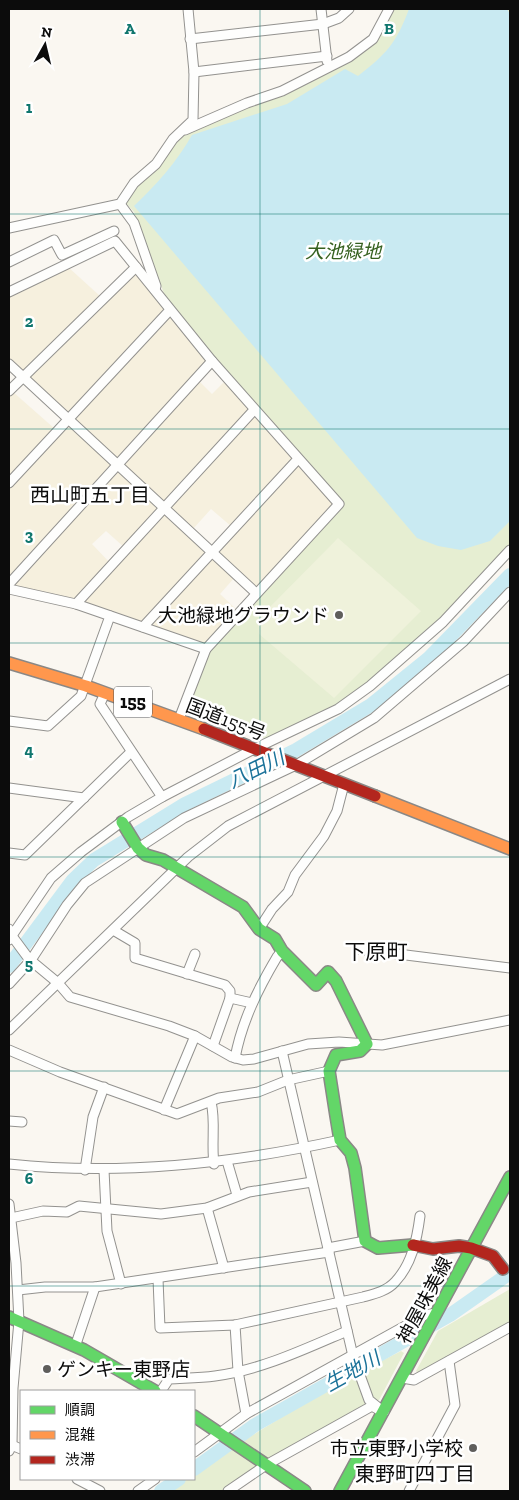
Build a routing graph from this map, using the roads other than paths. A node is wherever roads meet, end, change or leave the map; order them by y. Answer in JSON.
{"nodes":[{"id":1,"x":188,"y":9,"type":"edge"},
{"id":2,"x":321,"y":9,"type":"edge"},
{"id":3,"x":349,"y":9,"type":"edge"},
{"id":4,"x":389,"y":9,"type":"edge"},
{"id":5,"x":323,"y":24,"type":"junction"},
{"id":6,"x":190,"y":39,"type":"junction"},
{"id":7,"x":327,"y":56,"type":"junction"},
{"id":8,"x":328,"y":67,"type":"junction"},
{"id":9,"x":194,"y":72,"type":"junction"},
{"id":10,"x":185,"y":130,"type":"junction"},
{"id":11,"x":120,"y":204,"type":"junction"},
{"id":12,"x":9,"y":228,"type":"edge"},
{"id":13,"x":114,"y":231,"type":"dead end"},
{"id":14,"x":9,"y":262,"type":"edge"},
{"id":15,"x":136,"y":267,"type":"junction"},
{"id":16,"x":155,"y":291,"type":"junction"},
{"id":17,"x":9,"y":292,"type":"edge"},
{"id":18,"x":170,"y":310,"type":"junction"},
{"id":19,"x":212,"y":361,"type":"junction"},
{"id":20,"x":9,"y":364,"type":"edge"},
{"id":21,"x":23,"y":377,"type":"junction"},
{"id":22,"x":9,"y":391,"type":"edge"},
{"id":23,"x":254,"y":410,"type":"junction"},
{"id":24,"x":68,"y":419,"type":"junction"},
{"id":25,"x":298,"y":459,"type":"junction"},
{"id":26,"x":117,"y":464,"type":"junction"},
{"id":27,"x":9,"y":483,"type":"edge"},
{"id":28,"x":164,"y":508,"type":"junction"},
{"id":29,"x":510,"y":550,"type":"edge"},
{"id":30,"x":212,"y":552,"type":"junction"},
{"id":31,"x":9,"y":584,"type":"edge"},
{"id":32,"x":9,"y":589,"type":"edge"},
{"id":33,"x":510,"y":592,"type":"edge"},
{"id":34,"x":256,"y":593,"type":"junction"},
{"id":35,"x":76,"y":604,"type":"junction"},
{"id":36,"x":110,"y":616,"type":"junction"},
{"id":37,"x":143,"y":627,"type":"junction"},
{"id":38,"x":206,"y":649,"type":"junction"},
{"id":39,"x":9,"y":663,"type":"edge"},
{"id":40,"x":510,"y":679,"type":"edge"},
{"id":41,"x":86,"y":686,"type":"junction"},
{"id":42,"x":105,"y":693,"type":"junction"},
{"id":43,"x":180,"y":719,"type":"junction"},
{"id":44,"x":9,"y":721,"type":"edge"},
{"id":45,"x":254,"y":749,"type":"junction"},
{"id":46,"x":131,"y":752,"type":"junction"},
{"id":47,"x":296,"y":765,"type":"junction"},
{"id":48,"x":322,"y":776,"type":"junction"},
{"id":49,"x":344,"y":784,"type":"junction"},
{"id":50,"x":9,"y":788,"type":"edge"},
{"id":51,"x":162,"y":797,"type":"junction"},
{"id":52,"x":84,"y":798,"type":"junction"},
{"id":53,"x":122,"y":822,"type":"junction"},
{"id":54,"x":138,"y":847,"type":"junction"},
{"id":55,"x":510,"y":849,"type":"edge"},
{"id":56,"x":9,"y":853,"type":"edge"},
{"id":57,"x":178,"y":868,"type":"junction"},
{"id":58,"x":259,"y":929,"type":"junction"},
{"id":59,"x":114,"y":930,"type":"junction"},
{"id":60,"x":10,"y":936,"type":"edge"},
{"id":61,"x":358,"y":949,"type":"dead end"},
{"id":62,"x":282,"y":951,"type":"junction"},
{"id":63,"x":195,"y":954,"type":"dead end"},
{"id":64,"x":30,"y":959,"type":"junction"},
{"id":65,"x":510,"y":968,"type":"edge"},
{"id":66,"x":187,"y":974,"type":"junction"},
{"id":67,"x":58,"y":983,"type":"junction"},
{"id":68,"x":9,"y":984,"type":"edge"},
{"id":69,"x":230,"y":998,"type":"junction"},
{"id":70,"x":252,"y":1003,"type":"junction"},
{"id":71,"x":510,"y":1020,"type":"edge"},
{"id":72,"x":9,"y":1030,"type":"edge"},
{"id":73,"x":195,"y":1036,"type":"junction"},
{"id":74,"x":367,"y":1044,"type":"junction"},
{"id":75,"x":213,"y":1046,"type":"junction"},
{"id":76,"x":9,"y":1050,"type":"edge"},
{"id":77,"x":282,"y":1051,"type":"junction"},
{"id":78,"x":235,"y":1058,"type":"junction"},
{"id":79,"x":329,"y":1072,"type":"junction"},
{"id":80,"x":288,"y":1080,"type":"junction"},
{"id":81,"x":104,"y":1087,"type":"junction"},
{"id":82,"x":211,"y":1102,"type":"junction"},
{"id":83,"x":164,"y":1110,"type":"junction"},
{"id":84,"x":9,"y":1122,"type":"edge"},
{"id":85,"x":22,"y":1122,"type":"dead end"},
{"id":86,"x":340,"y":1140,"type":"junction"},
{"id":87,"x":304,"y":1148,"type":"junction"},
{"id":88,"x":227,"y":1161,"type":"junction"},
{"id":89,"x":9,"y":1164,"type":"edge"},
{"id":90,"x":214,"y":1164,"type":"junction"},
{"id":91,"x":85,"y":1170,"type":"junction"},
{"id":92,"x":104,"y":1170,"type":"junction"},
{"id":93,"x":510,"y":1178,"type":"edge"},
{"id":94,"x":312,"y":1182,"type":"junction"},
{"id":95,"x":238,"y":1195,"type":"junction"},
{"id":96,"x":9,"y":1204,"type":"edge"},
{"id":97,"x":207,"y":1208,"type":"junction"},
{"id":98,"x":106,"y":1210,"type":"junction"},
{"id":99,"x":420,"y":1216,"type":"dead end"},
{"id":100,"x":11,"y":1218,"type":"junction"},
{"id":101,"x":11,"y":1236,"type":"edge"},
{"id":102,"x":365,"y":1241,"type":"junction"},
{"id":103,"x":416,"y":1245,"type":"junction"},
{"id":104,"x":471,"y":1248,"type":"junction"},
{"id":105,"x":328,"y":1250,"type":"junction"},
{"id":106,"x":224,"y":1268,"type":"junction"},
{"id":107,"x":503,"y":1269,"type":"dead end"},
{"id":108,"x":158,"y":1279,"type":"junction"},
{"id":109,"x":121,"y":1284,"type":"junction"},
{"id":110,"x":95,"y":1288,"type":"junction"},
{"id":111,"x":18,"y":1290,"type":"junction"},
{"id":112,"x":340,"y":1302,"type":"junction"},
{"id":113,"x":436,"y":1313,"type":"junction"},
{"id":114,"x":14,"y":1319,"type":"edge"},
{"id":115,"x":235,"y":1325,"type":"junction"},
{"id":116,"x":510,"y":1327,"type":"edge"},
{"id":117,"x":347,"y":1331,"type":"junction"},
{"id":118,"x":76,"y":1344,"type":"junction"},
{"id":119,"x":354,"y":1360,"type":"junction"},
{"id":120,"x":448,"y":1361,"type":"junction"},
{"id":121,"x":238,"y":1371,"type":"junction"},
{"id":122,"x":402,"y":1378,"type":"junction"},
{"id":123,"x":14,"y":1389,"type":"edge"},
{"id":124,"x":153,"y":1390,"type":"edge"},
{"id":125,"x":162,"y":1390,"type":"edge"},
{"id":126,"x":384,"y":1412,"type":"junction"},
{"id":127,"x":246,"y":1414,"type":"junction"},
{"id":128,"x":195,"y":1417,"type":"edge"},
{"id":129,"x":224,"y":1436,"type":"junction"},
{"id":130,"x":10,"y":1446,"type":"edge"},
{"id":131,"x":195,"y":1451,"type":"edge"},
{"id":132,"x":266,"y":1465,"type":"junction"},
{"id":133,"x":79,"y":1480,"type":"edge"},
{"id":134,"x":154,"y":1480,"type":"edge"},
{"id":135,"x":100,"y":1491,"type":"edge"},
{"id":136,"x":138,"y":1491,"type":"edge"},
{"id":137,"x":228,"y":1491,"type":"edge"},
{"id":138,"x":305,"y":1491,"type":"edge"},
{"id":139,"x":340,"y":1491,"type":"edge"},
{"id":140,"x":409,"y":1491,"type":"edge"}],
"edges":[{"from":1,"to":6,"type":"street"},
{"from":2,"to":5,"type":"street"},
{"from":3,"to":5,"type":"street"},
{"from":4,"to":8,"type":"street"},
{"from":5,"to":6,"type":"street"},
{"from":5,"to":7,"type":"street"},
{"from":6,"to":9,"type":"street"},
{"from":7,"to":8,"type":"street"},
{"from":7,"to":9,"type":"street"},
{"from":8,"to":10,"type":"street"},
{"from":9,"to":10,"type":"street"},
{"from":10,"to":11,"type":"street"},
{"from":11,"to":12,"type":"street"},
{"from":11,"to":16,"type":"street"},
{"from":13,"to":14,"type":"street"},
{"from":15,"to":16,"type":"street"},
{"from":15,"to":17,"type":"street"},
{"from":15,"to":21,"type":"street"},
{"from":16,"to":18,"type":"street"},
{"from":18,"to":19,"type":"street"},
{"from":18,"to":24,"type":"street"},
{"from":19,"to":23,"type":"street"},
{"from":19,"to":26,"type":"street"},
{"from":20,"to":21,"type":"street"},
{"from":21,"to":22,"type":"street"},
{"from":21,"to":24,"type":"street"},
{"from":23,"to":25,"type":"street"},
{"from":23,"to":28,"type":"street"},
{"from":24,"to":26,"type":"street"},
{"from":24,"to":27,"type":"street"},
{"from":25,"to":30,"type":"street"},
{"from":25,"to":34,"type":"street"},
{"from":26,"to":28,"type":"street"},
{"from":26,"to":31,"type":"street"},
{"from":28,"to":30,"type":"street"},
{"from":28,"to":35,"type":"street"},
{"from":29,"to":45,"type":"street"},
{"from":30,"to":34,"type":"street"},
{"from":30,"to":37,"type":"street"},
{"from":32,"to":35,"type":"street"},
{"from":33,"to":47,"type":"street"},
{"from":34,"to":38,"type":"street"},
{"from":35,"to":36,"type":"street"},
{"from":36,"to":37,"type":"street"},
{"from":36,"to":41,"type":"street"},
{"from":37,"to":38,"type":"street"},
{"from":38,"to":43,"type":"street"},
{"from":39,"to":41,"type":"main road","name":"国道155号","number":"155"},
{"from":40,"to":48,"type":"street"},
{"from":41,"to":42,"type":"main road","name":"国道155号","number":"155"},
{"from":41,"to":44,"type":"street"},
{"from":42,"to":43,"type":"main road","name":"国道155号","number":"155"},
{"from":42,"to":46,"type":"street"},
{"from":43,"to":45,"type":"main road","name":"国道155号","number":"155"},
{"from":45,"to":47,"type":"main road","name":"国道155号","number":"155"},
{"from":45,"to":51,"type":"street"},
{"from":46,"to":51,"type":"street"},
{"from":46,"to":52,"type":"street"},
{"from":47,"to":48,"type":"main road","name":"国道155号","number":"155"},
{"from":47,"to":54,"type":"street"},
{"from":48,"to":49,"type":"main road","name":"国道155号","number":"155"},
{"from":48,"to":57,"type":"street"},
{"from":49,"to":55,"type":"main road","name":"国道155号","number":"155"},
{"from":49,"to":58,"type":"street"},
{"from":50,"to":52,"type":"street"},
{"from":51,"to":53,"type":"street"},
{"from":52,"to":56,"type":"street"},
{"from":53,"to":54,"type":"main road"},
{"from":53,"to":60,"type":"street"},
{"from":54,"to":57,"type":"main road"},
{"from":54,"to":64,"type":"street"},
{"from":57,"to":58,"type":"main road"},
{"from":57,"to":59,"type":"street"},
{"from":58,"to":62,"type":"main road"},
{"from":59,"to":66,"type":"street"},
{"from":59,"to":67,"type":"street"},
{"from":60,"to":64,"type":"street"},
{"from":61,"to":65,"type":"street"},
{"from":62,"to":70,"type":"street"},
{"from":62,"to":74,"type":"main road"},
{"from":63,"to":66,"type":"street"},
{"from":64,"to":67,"type":"street"},
{"from":64,"to":68,"type":"street"},
{"from":66,"to":69,"type":"street"},
{"from":67,"to":72,"type":"street"},
{"from":67,"to":73,"type":"street"},
{"from":69,"to":70,"type":"street"},
{"from":69,"to":75,"type":"street"},
{"from":70,"to":78,"type":"street"},
{"from":71,"to":74,"type":"street"},
{"from":73,"to":75,"type":"street"},
{"from":73,"to":83,"type":"street"},
{"from":74,"to":77,"type":"street"},
{"from":74,"to":79,"type":"main road"},
{"from":75,"to":78,"type":"street"},
{"from":76,"to":81,"type":"street"},
{"from":77,"to":78,"type":"street"},
{"from":77,"to":80,"type":"street"},
{"from":79,"to":80,"type":"street"},
{"from":79,"to":86,"type":"main road"},
{"from":80,"to":82,"type":"street"},
{"from":80,"to":87,"type":"street"},
{"from":81,"to":83,"type":"street"},
{"from":81,"to":91,"type":"street"},
{"from":82,"to":83,"type":"street"},
{"from":82,"to":90,"type":"street"},
{"from":84,"to":85,"type":"street"},
{"from":86,"to":87,"type":"street"},
{"from":86,"to":102,"type":"main road"},
{"from":87,"to":88,"type":"street"},
{"from":87,"to":94,"type":"street"},
{"from":88,"to":90,"type":"street"},
{"from":88,"to":95,"type":"street"},
{"from":89,"to":91,"type":"street"},
{"from":90,"to":92,"type":"street"},
{"from":91,"to":92,"type":"street"},
{"from":92,"to":98,"type":"street"},
{"from":93,"to":104,"type":"main road","name":"神屋味美線"},
{"from":94,"to":95,"type":"street"},
{"from":94,"to":105,"type":"street"},
{"from":95,"to":97,"type":"street"},
{"from":96,"to":100,"type":"street"},
{"from":97,"to":98,"type":"street"},
{"from":97,"to":106,"type":"street"},
{"from":98,"to":100,"type":"street"},
{"from":98,"to":109,"type":"street"},
{"from":99,"to":103,"type":"street"},
{"from":100,"to":101,"type":"street"},
{"from":101,"to":111,"type":"street"},
{"from":102,"to":103,"type":"main road"},
{"from":102,"to":105,"type":"street"},
{"from":103,"to":104,"type":"main road"},
{"from":103,"to":112,"type":"street"},
{"from":104,"to":107,"type":"main road"},
{"from":104,"to":113,"type":"main road","name":"神屋味美線"},
{"from":105,"to":106,"type":"street"},
{"from":105,"to":112,"type":"street"},
{"from":106,"to":108,"type":"street"},
{"from":108,"to":109,"type":"street"},
{"from":108,"to":115,"type":"street"},
{"from":109,"to":110,"type":"street"},
{"from":110,"to":111,"type":"street"},
{"from":110,"to":118,"type":"street"},
{"from":111,"to":114,"type":"street"},
{"from":112,"to":115,"type":"street"},
{"from":112,"to":117,"type":"street"},
{"from":113,"to":119,"type":"street"},
{"from":113,"to":122,"type":"main road","name":"神屋味美線"},
{"from":114,"to":118,"type":"main road"},
{"from":114,"to":123,"type":"street"},
{"from":115,"to":121,"type":"street"},
{"from":116,"to":120,"type":"street"},
{"from":117,"to":119,"type":"street"},
{"from":117,"to":121,"type":"street"},
{"from":118,"to":124,"type":"main road"},
{"from":119,"to":126,"type":"street"},
{"from":119,"to":127,"type":"street"},
{"from":120,"to":122,"type":"street"},
{"from":120,"to":140,"type":"street"},
{"from":121,"to":125,"type":"street"},
{"from":121,"to":127,"type":"street"},
{"from":122,"to":126,"type":"main road","name":"神屋味美線"},
{"from":123,"to":130,"type":"street"},
{"from":126,"to":132,"type":"street"},
{"from":126,"to":139,"type":"main road","name":"神屋味美線"},
{"from":127,"to":129,"type":"street"},
{"from":128,"to":129,"type":"main road"},
{"from":129,"to":131,"type":"street"},
{"from":129,"to":132,"type":"main road"},
{"from":132,"to":137,"type":"street"},
{"from":132,"to":138,"type":"main road"},
{"from":133,"to":135,"type":"street"},
{"from":134,"to":136,"type":"street"}]}
